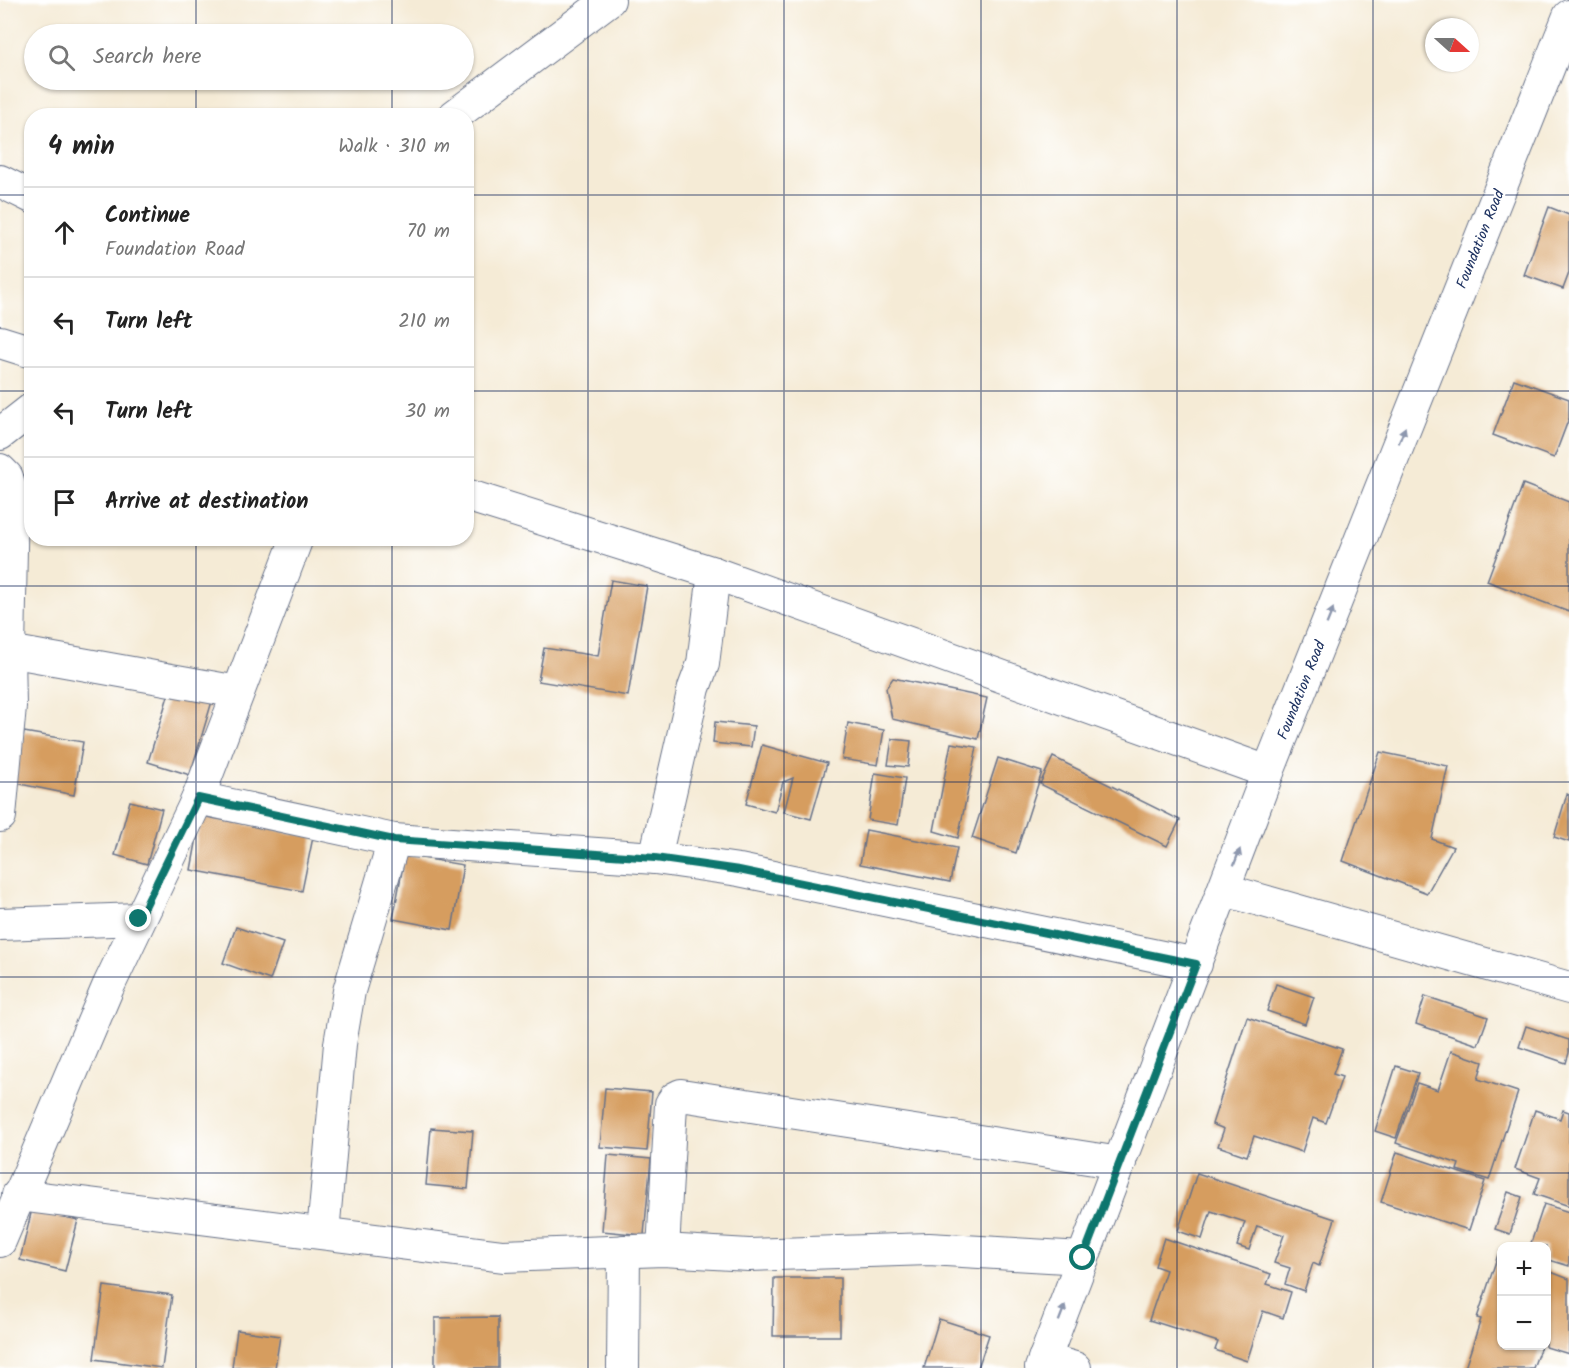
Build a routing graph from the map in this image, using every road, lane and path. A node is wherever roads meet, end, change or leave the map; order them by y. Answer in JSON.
{"nodes":[{"id":1,"x":609,"y":0,"type":"edge"},
{"id":2,"x":1569,"y":16,"type":"edge"},
{"id":3,"x":465,"y":108,"type":"edge"},
{"id":4,"x":0,"y":181,"type":"edge"},
{"id":5,"x":24,"y":193,"type":"edge"},
{"id":6,"x":0,"y":342,"type":"edge"},
{"id":7,"x":24,"y":350,"type":"edge"},
{"id":8,"x":24,"y":415,"type":"edge"},
{"id":9,"x":0,"y":434,"type":"edge"},
{"id":10,"x":0,"y":470,"type":"edge"},
{"id":11,"x":474,"y":498,"type":"edge"},
{"id":12,"x":294,"y":546,"type":"edge"},
{"id":13,"x":714,"y":573,"type":"junction"},
{"id":14,"x":9,"y":651,"type":"junction"},
{"id":15,"x":238,"y":692,"type":"junction"},
{"id":16,"x":1268,"y":772,"type":"junction"},
{"id":17,"x":198,"y":798,"type":"junction"},
{"id":18,"x":0,"y":816,"type":"edge"},
{"id":19,"x":394,"y":840,"type":"junction"},
{"id":20,"x":655,"y":858,"type":"junction"},
{"id":21,"x":1224,"y":890,"type":"junction"},
{"id":22,"x":139,"y":919,"type":"junction"},
{"id":23,"x":0,"y":924,"type":"edge"},
{"id":24,"x":1196,"y":964,"type":"junction"},
{"id":25,"x":1569,"y":988,"type":"edge"},
{"id":26,"x":1120,"y":1163,"type":"junction"},
{"id":27,"x":18,"y":1195,"type":"junction"},
{"id":28,"x":323,"y":1233,"type":"junction"},
{"id":29,"x":0,"y":1241,"type":"edge"},
{"id":30,"x":663,"y":1250,"type":"junction"},
{"id":31,"x":624,"y":1251,"type":"junction"},
{"id":32,"x":1083,"y":1258,"type":"junction"},
{"id":33,"x":1043,"y":1363,"type":"edge"},
{"id":34,"x":622,"y":1368,"type":"edge"},
{"id":35,"x":1075,"y":1368,"type":"edge"}],
"edges":[{"from":1,"to":3,"type":"street"},
{"from":16,"to":2,"type":"street","name":"Foundation Road","one_way":true},
{"from":4,"to":5,"type":"street"},
{"from":6,"to":7,"type":"street"},
{"from":8,"to":9,"type":"street"},
{"from":10,"to":14,"type":"street"},
{"from":11,"to":13,"type":"street"},
{"from":12,"to":15,"type":"street"},
{"from":13,"to":16,"type":"street"},
{"from":13,"to":20,"type":"street"},
{"from":14,"to":15,"type":"street"},
{"from":14,"to":18,"type":"street"},
{"from":15,"to":17,"type":"street"},
{"from":21,"to":16,"type":"street","name":"Foundation Road","one_way":true},
{"from":17,"to":19,"type":"street"},
{"from":17,"to":22,"type":"street"},
{"from":19,"to":20,"type":"street"},
{"from":19,"to":28,"type":"street"},
{"from":20,"to":24,"type":"street"},
{"from":21,"to":24,"type":"street","name":"Foundation Road"},
{"from":21,"to":25,"type":"street"},
{"from":22,"to":23,"type":"street"},
{"from":22,"to":27,"type":"street"},
{"from":24,"to":26,"type":"street","name":"Foundation Road"},
{"from":26,"to":30,"type":"street"},
{"from":26,"to":32,"type":"street","name":"Foundation Road"},
{"from":27,"to":28,"type":"street"},
{"from":27,"to":29,"type":"street"},
{"from":28,"to":31,"type":"street"},
{"from":30,"to":31,"type":"street"},
{"from":30,"to":32,"type":"street"},
{"from":31,"to":34,"type":"street"},
{"from":33,"to":32,"type":"street","name":"Foundation Road","one_way":true},
{"from":33,"to":35,"type":"street"}]}
